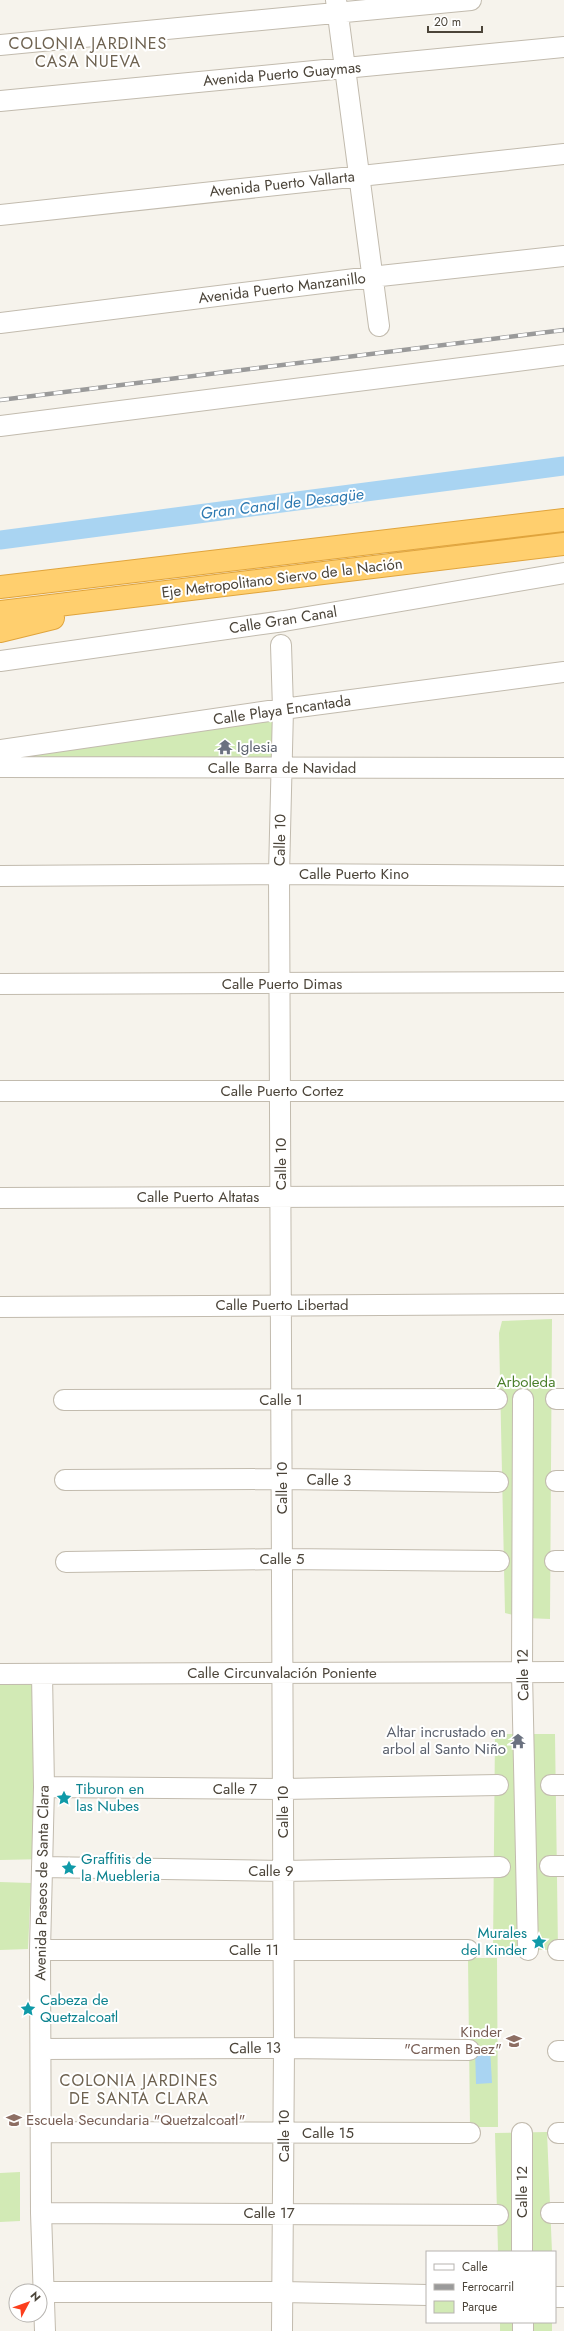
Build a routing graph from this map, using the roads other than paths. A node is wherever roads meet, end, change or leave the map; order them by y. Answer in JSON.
{"nodes":[{"id":1,"x":471,"y":0,"type":"edge"},
{"id":2,"x":337,"y":7,"type":"edge"},
{"id":3,"x":0,"y":45,"type":"edge"},
{"id":4,"x":564,"y":47,"type":"edge"},
{"id":5,"x":344,"y":68,"type":"junction"},
{"id":6,"x":0,"y":101,"type":"edge"},
{"id":7,"x":564,"y":154,"type":"edge"},
{"id":8,"x":358,"y":176,"type":"junction"},
{"id":9,"x":0,"y":215,"type":"edge"},
{"id":10,"x":564,"y":256,"type":"edge"},
{"id":11,"x":371,"y":277,"type":"junction"},
{"id":12,"x":0,"y":323,"type":"edge"},
{"id":13,"x":378,"y":326,"type":"dead end"},
{"id":14,"x":564,"y":355,"type":"edge"},
{"id":15,"x":0,"y":426,"type":"edge"},
{"id":16,"x":564,"y":520,"type":"edge"},
{"id":17,"x":564,"y":544,"type":"edge"},
{"id":18,"x":564,"y":572,"type":"edge"},
{"id":19,"x":0,"y":587,"type":"edge"},
{"id":20,"x":107,"y":598,"type":"junction"},
{"id":21,"x":0,"y":612,"type":"edge"},
{"id":22,"x":0,"y":631,"type":"edge"},
{"id":23,"x":281,"y":645,"type":"dead end"},
{"id":24,"x":0,"y":661,"type":"edge"},
{"id":25,"x":564,"y":672,"type":"edge"},
{"id":26,"x":283,"y":709,"type":"junction"},
{"id":27,"x":0,"y":750,"type":"edge"},
{"id":28,"x":0,"y":767,"type":"edge"},
{"id":29,"x":281,"y":768,"type":"junction"},
{"id":30,"x":564,"y":768,"type":"edge"},
{"id":31,"x":279,"y":874,"type":"junction"},
{"id":32,"x":0,"y":876,"type":"edge"},
{"id":33,"x":564,"y":876,"type":"edge"},
{"id":34,"x":564,"y":982,"type":"edge"},
{"id":35,"x":0,"y":984,"type":"edge"},
{"id":36,"x":280,"y":984,"type":"junction"},
{"id":37,"x":0,"y":1091,"type":"edge"},
{"id":38,"x":281,"y":1091,"type":"junction"},
{"id":39,"x":564,"y":1091,"type":"edge"},
{"id":40,"x":564,"y":1196,"type":"edge"},
{"id":41,"x":281,"y":1197,"type":"junction"},
{"id":42,"x":0,"y":1198,"type":"edge"},
{"id":43,"x":564,"y":1304,"type":"edge"},
{"id":44,"x":280,"y":1305,"type":"junction"},
{"id":45,"x":0,"y":1307,"type":"edge"},
{"id":46,"x":497,"y":1399,"type":"dead end"},
{"id":47,"x":523,"y":1399,"type":"dead end"},
{"id":48,"x":64,"y":1400,"type":"dead end"},
{"id":49,"x":280,"y":1400,"type":"junction"},
{"id":50,"x":282,"y":1479,"type":"junction"},
{"id":51,"x":65,"y":1480,"type":"dead end"},
{"id":52,"x":498,"y":1482,"type":"dead end"},
{"id":53,"x":282,"y":1559,"type":"junction"},
{"id":54,"x":499,"y":1561,"type":"dead end"},
{"id":55,"x":66,"y":1562,"type":"dead end"},
{"id":56,"x":564,"y":1672,"type":"edge"},
{"id":57,"x":282,"y":1673,"type":"junction"},
{"id":58,"x":522,"y":1673,"type":"junction"},
{"id":59,"x":0,"y":1674,"type":"edge"},
{"id":60,"x":42,"y":1674,"type":"junction"},
{"id":61,"x":498,"y":1785,"type":"dead end"},
{"id":62,"x":44,"y":1788,"type":"junction"},
{"id":63,"x":283,"y":1789,"type":"junction"},
{"id":64,"x":42,"y":1867,"type":"junction"},
{"id":65,"x":500,"y":1867,"type":"dead end"},
{"id":66,"x":283,"y":1871,"type":"junction"},
{"id":67,"x":40,"y":1950,"type":"junction"},
{"id":68,"x":283,"y":1950,"type":"junction"},
{"id":69,"x":468,"y":1950,"type":"dead end"},
{"id":70,"x":528,"y":1950,"type":"dead end"},
{"id":71,"x":284,"y":2048,"type":"junction"},
{"id":72,"x":41,"y":2049,"type":"junction"},
{"id":73,"x":469,"y":2050,"type":"dead end"},
{"id":74,"x":42,"y":2132,"type":"junction"},
{"id":75,"x":284,"y":2133,"type":"junction"},
{"id":76,"x":470,"y":2133,"type":"dead end"},
{"id":77,"x":522,"y":2133,"type":"dead end"},
{"id":78,"x":41,"y":2213,"type":"junction"},
{"id":79,"x":284,"y":2213,"type":"junction"},
{"id":80,"x":498,"y":2215,"type":"dead end"},
{"id":81,"x":522,"y":2251,"type":"edge"},
{"id":82,"x":44,"y":2283,"type":"edge"},
{"id":83,"x":48,"y":2292,"type":"edge"},
{"id":84,"x":283,"y":2292,"type":"junction"},
{"id":85,"x":426,"y":2295,"type":"edge"},
{"id":86,"x":282,"y":2331,"type":"edge"}],
"edges":[{"from":1,"to":2,"type":"street"},
{"from":2,"to":3,"type":"street"},
{"from":2,"to":5,"type":"street"},
{"from":4,"to":5,"type":"street","name":"Avenida Puerto Guaymas"},
{"from":5,"to":6,"type":"street","name":"Avenida Puerto Guaymas"},
{"from":5,"to":8,"type":"street"},
{"from":7,"to":8,"type":"street","name":"Avenida Puerto Vallarta"},
{"from":8,"to":9,"type":"street","name":"Avenida Puerto Vallarta"},
{"from":8,"to":11,"type":"street"},
{"from":10,"to":11,"type":"street","name":"Avenida Puerto Manzanillo"},
{"from":11,"to":12,"type":"street","name":"Avenida Puerto Manzanillo"},
{"from":11,"to":13,"type":"street"},
{"from":14,"to":15,"type":"street"},
{"from":16,"to":19,"type":"highway","name":"Eje Metropolitano Siervo de la Nación"},
{"from":17,"to":20,"type":"highway","name":"Eje Metropolitano Siervo de la Nación"},
{"from":18,"to":24,"type":"street","name":"Calle Gran Canal"},
{"from":20,"to":21,"type":"highway","name":"Eje Metropolitano Siervo de la Nación"},
{"from":20,"to":22,"type":"highway"},
{"from":23,"to":26,"type":"street","name":"Calle 10"},
{"from":25,"to":26,"type":"street","name":"Calle Playa Encantada"},
{"from":26,"to":27,"type":"street","name":"Calle Playa Encantada"},
{"from":26,"to":29,"type":"street","name":"Calle 10"},
{"from":28,"to":29,"type":"street","name":"Calle Barra de Navidad"},
{"from":29,"to":30,"type":"street","name":"Calle Barra de Navidad"},
{"from":29,"to":31,"type":"street","name":"Calle 10"},
{"from":31,"to":32,"type":"street","name":"Calle Puerto Kino"},
{"from":31,"to":33,"type":"street","name":"Calle Puerto Kino"},
{"from":31,"to":36,"type":"street","name":"Calle 10"},
{"from":34,"to":36,"type":"street","name":"Calle Puerto Dimas"},
{"from":35,"to":36,"type":"street","name":"Calle Puerto Dimas"},
{"from":36,"to":38,"type":"street","name":"Calle 10"},
{"from":37,"to":38,"type":"street","name":"Calle Puerto Cortez"},
{"from":38,"to":39,"type":"street","name":"Calle Puerto Cortez"},
{"from":38,"to":41,"type":"street","name":"Calle 10"},
{"from":40,"to":41,"type":"street","name":"Calle Puerto Altatas"},
{"from":41,"to":42,"type":"street","name":"Calle Puerto Altatas"},
{"from":41,"to":44,"type":"street","name":"Calle 10"},
{"from":43,"to":44,"type":"street","name":"Calle Puerto Libertad"},
{"from":44,"to":45,"type":"street","name":"Calle Puerto Libertad"},
{"from":44,"to":49,"type":"street","name":"Calle 10"},
{"from":46,"to":49,"type":"street","name":"Calle 1"},
{"from":47,"to":58,"type":"street","name":"Calle 12"},
{"from":48,"to":49,"type":"street","name":"Calle 1"},
{"from":49,"to":50,"type":"street","name":"Calle 10"},
{"from":50,"to":51,"type":"street","name":"Calle 3"},
{"from":50,"to":52,"type":"street","name":"Calle 3"},
{"from":50,"to":53,"type":"street","name":"Calle 10"},
{"from":53,"to":54,"type":"street","name":"Calle 5"},
{"from":53,"to":55,"type":"street","name":"Calle 5"},
{"from":53,"to":57,"type":"street","name":"Calle 10"},
{"from":56,"to":58,"type":"street","name":"Calle Circunvalación Poniente"},
{"from":57,"to":58,"type":"street","name":"Calle Circunvalación Poniente"},
{"from":57,"to":60,"type":"street","name":"Calle Circunvalación Poniente"},
{"from":57,"to":63,"type":"street","name":"Calle 10"},
{"from":58,"to":70,"type":"street","name":"Calle 12"},
{"from":59,"to":60,"type":"street","name":"Calle Circunvalación Poniente"},
{"from":60,"to":62,"type":"street","name":"Avenida Paseos de Santa Clara"},
{"from":61,"to":63,"type":"street","name":"Calle 7"},
{"from":62,"to":63,"type":"street","name":"Calle 7"},
{"from":62,"to":64,"type":"street","name":"Avenida Paseos de Santa Clara"},
{"from":63,"to":66,"type":"street","name":"Calle 10"},
{"from":64,"to":66,"type":"street","name":"Calle 9"},
{"from":64,"to":67,"type":"street","name":"Avenida Paseos de Santa Clara"},
{"from":65,"to":66,"type":"street","name":"Calle 9"},
{"from":66,"to":68,"type":"street","name":"Calle 10"},
{"from":67,"to":68,"type":"street","name":"Calle 11"},
{"from":67,"to":72,"type":"street","name":"Avenida Paseos de Santa Clara"},
{"from":68,"to":69,"type":"street","name":"Calle 11"},
{"from":68,"to":71,"type":"street","name":"Calle 10"},
{"from":71,"to":72,"type":"street","name":"Calle 13"},
{"from":71,"to":73,"type":"street","name":"Calle 13"},
{"from":71,"to":75,"type":"street","name":"Calle 10"},
{"from":72,"to":74,"type":"street","name":"Avenida Paseos de Santa Clara"},
{"from":74,"to":75,"type":"street","name":"Calle 15"},
{"from":74,"to":78,"type":"street","name":"Avenida Paseos de Santa Clara"},
{"from":75,"to":76,"type":"street","name":"Calle 15"},
{"from":75,"to":79,"type":"street","name":"Calle 10"},
{"from":77,"to":81,"type":"street","name":"Calle 12"},
{"from":78,"to":79,"type":"street","name":"Calle 17"},
{"from":78,"to":82,"type":"street","name":"Avenida Paseos de Santa Clara"},
{"from":79,"to":80,"type":"street","name":"Calle 17"},
{"from":79,"to":84,"type":"street","name":"Calle 10"},
{"from":83,"to":84,"type":"street"},
{"from":84,"to":85,"type":"street"},
{"from":84,"to":86,"type":"street","name":"Calle 10"}]}
